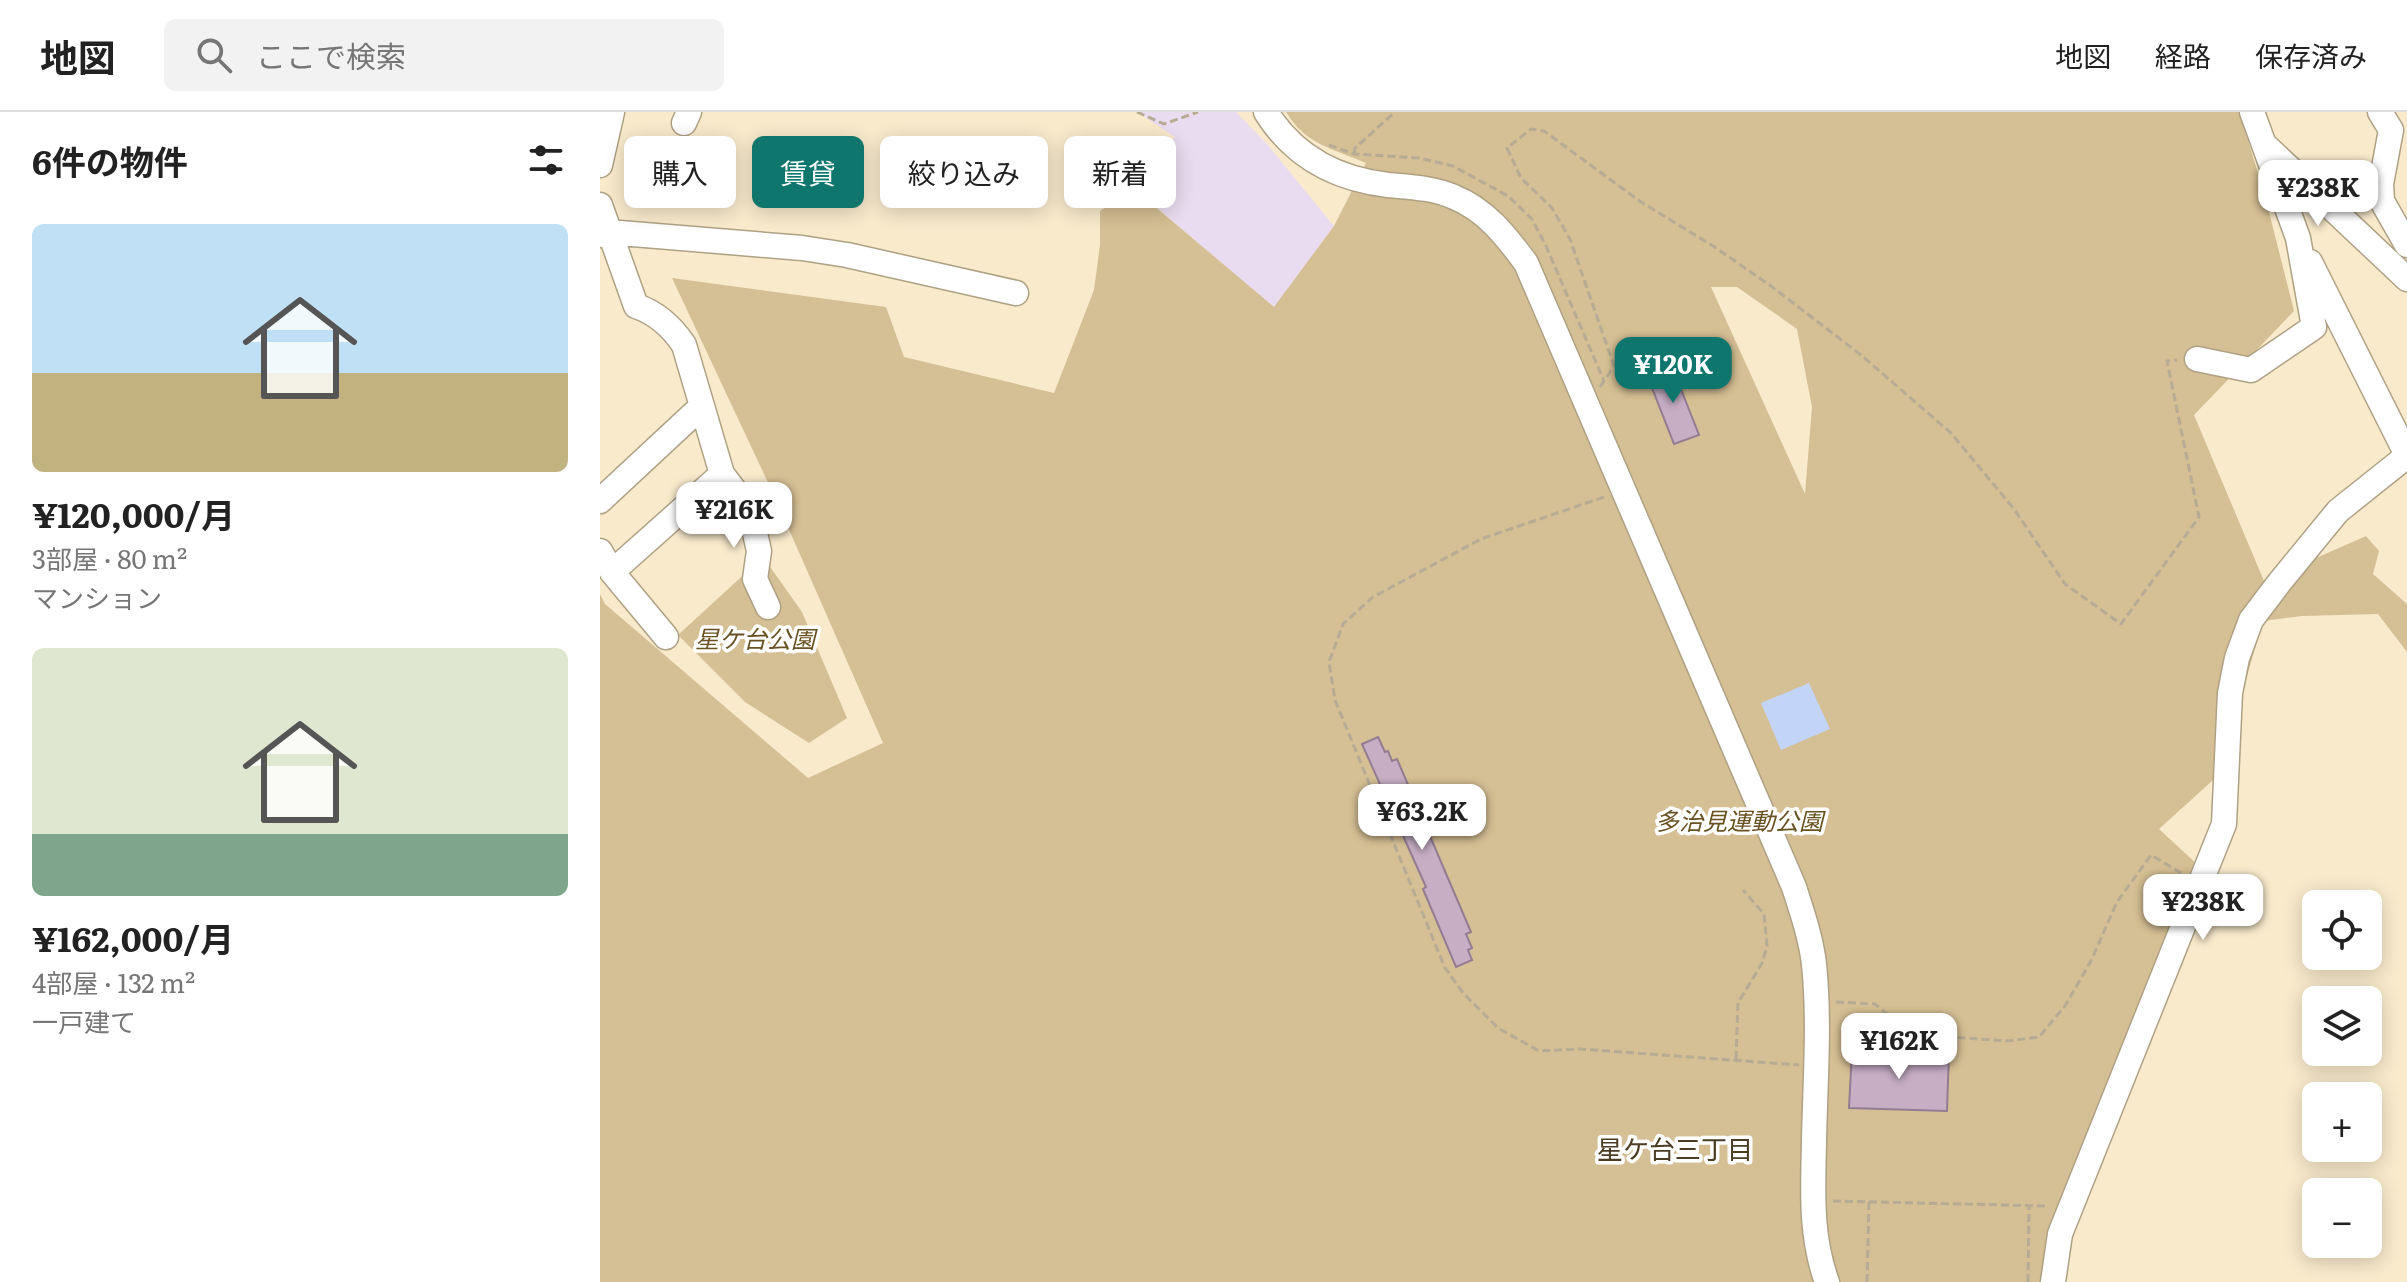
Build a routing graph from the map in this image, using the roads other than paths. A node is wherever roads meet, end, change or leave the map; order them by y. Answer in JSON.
{"nodes":[{"id":1,"x":612,"y":112,"type":"edge"},
{"id":2,"x":1266,"y":112,"type":"edge"},
{"id":3,"x":2252,"y":112,"type":"edge"},
{"id":4,"x":2380,"y":112,"type":"edge"},
{"id":5,"x":2262,"y":143,"type":"junction"},
{"id":6,"x":600,"y":161,"type":"edge"},
{"id":7,"x":600,"y":205,"type":"edge"},
{"id":8,"x":604,"y":233,"type":"edge"},
{"id":9,"x":2298,"y":238,"type":"junction"},
{"id":10,"x":2407,"y":245,"type":"edge"},
{"id":11,"x":2407,"y":279,"type":"edge"},
{"id":12,"x":1016,"y":293,"type":"dead end"},
{"id":13,"x":2197,"y":359,"type":"road end"},
{"id":14,"x":702,"y":406,"type":"junction"},
{"id":15,"x":2407,"y":456,"type":"edge"},
{"id":16,"x":722,"y":474,"type":"junction"},
{"id":17,"x":600,"y":501,"type":"edge"},
{"id":18,"x":600,"y":551,"type":"edge"},
{"id":19,"x":612,"y":572,"type":"junction"},
{"id":20,"x":768,"y":607,"type":"dead end"},
{"id":21,"x":666,"y":637,"type":"dead end"},
{"id":22,"x":1827,"y":1282,"type":"edge"},
{"id":23,"x":2053,"y":1282,"type":"edge"}],
"edges":[{"from":1,"to":6,"type":"street"},
{"from":2,"to":22,"type":"street"},
{"from":3,"to":5,"type":"street"},
{"from":4,"to":10,"type":"street"},
{"from":5,"to":9,"type":"street"},
{"from":5,"to":11,"type":"street"},
{"from":7,"to":8,"type":"street"},
{"from":8,"to":12,"type":"street"},
{"from":8,"to":14,"type":"street"},
{"from":9,"to":13,"type":"street"},
{"from":9,"to":15,"type":"street"},
{"from":14,"to":16,"type":"street"},
{"from":14,"to":17,"type":"street"},
{"from":15,"to":23,"type":"street"},
{"from":16,"to":19,"type":"street"},
{"from":16,"to":20,"type":"street"},
{"from":18,"to":19,"type":"street"},
{"from":19,"to":21,"type":"street"}]}
